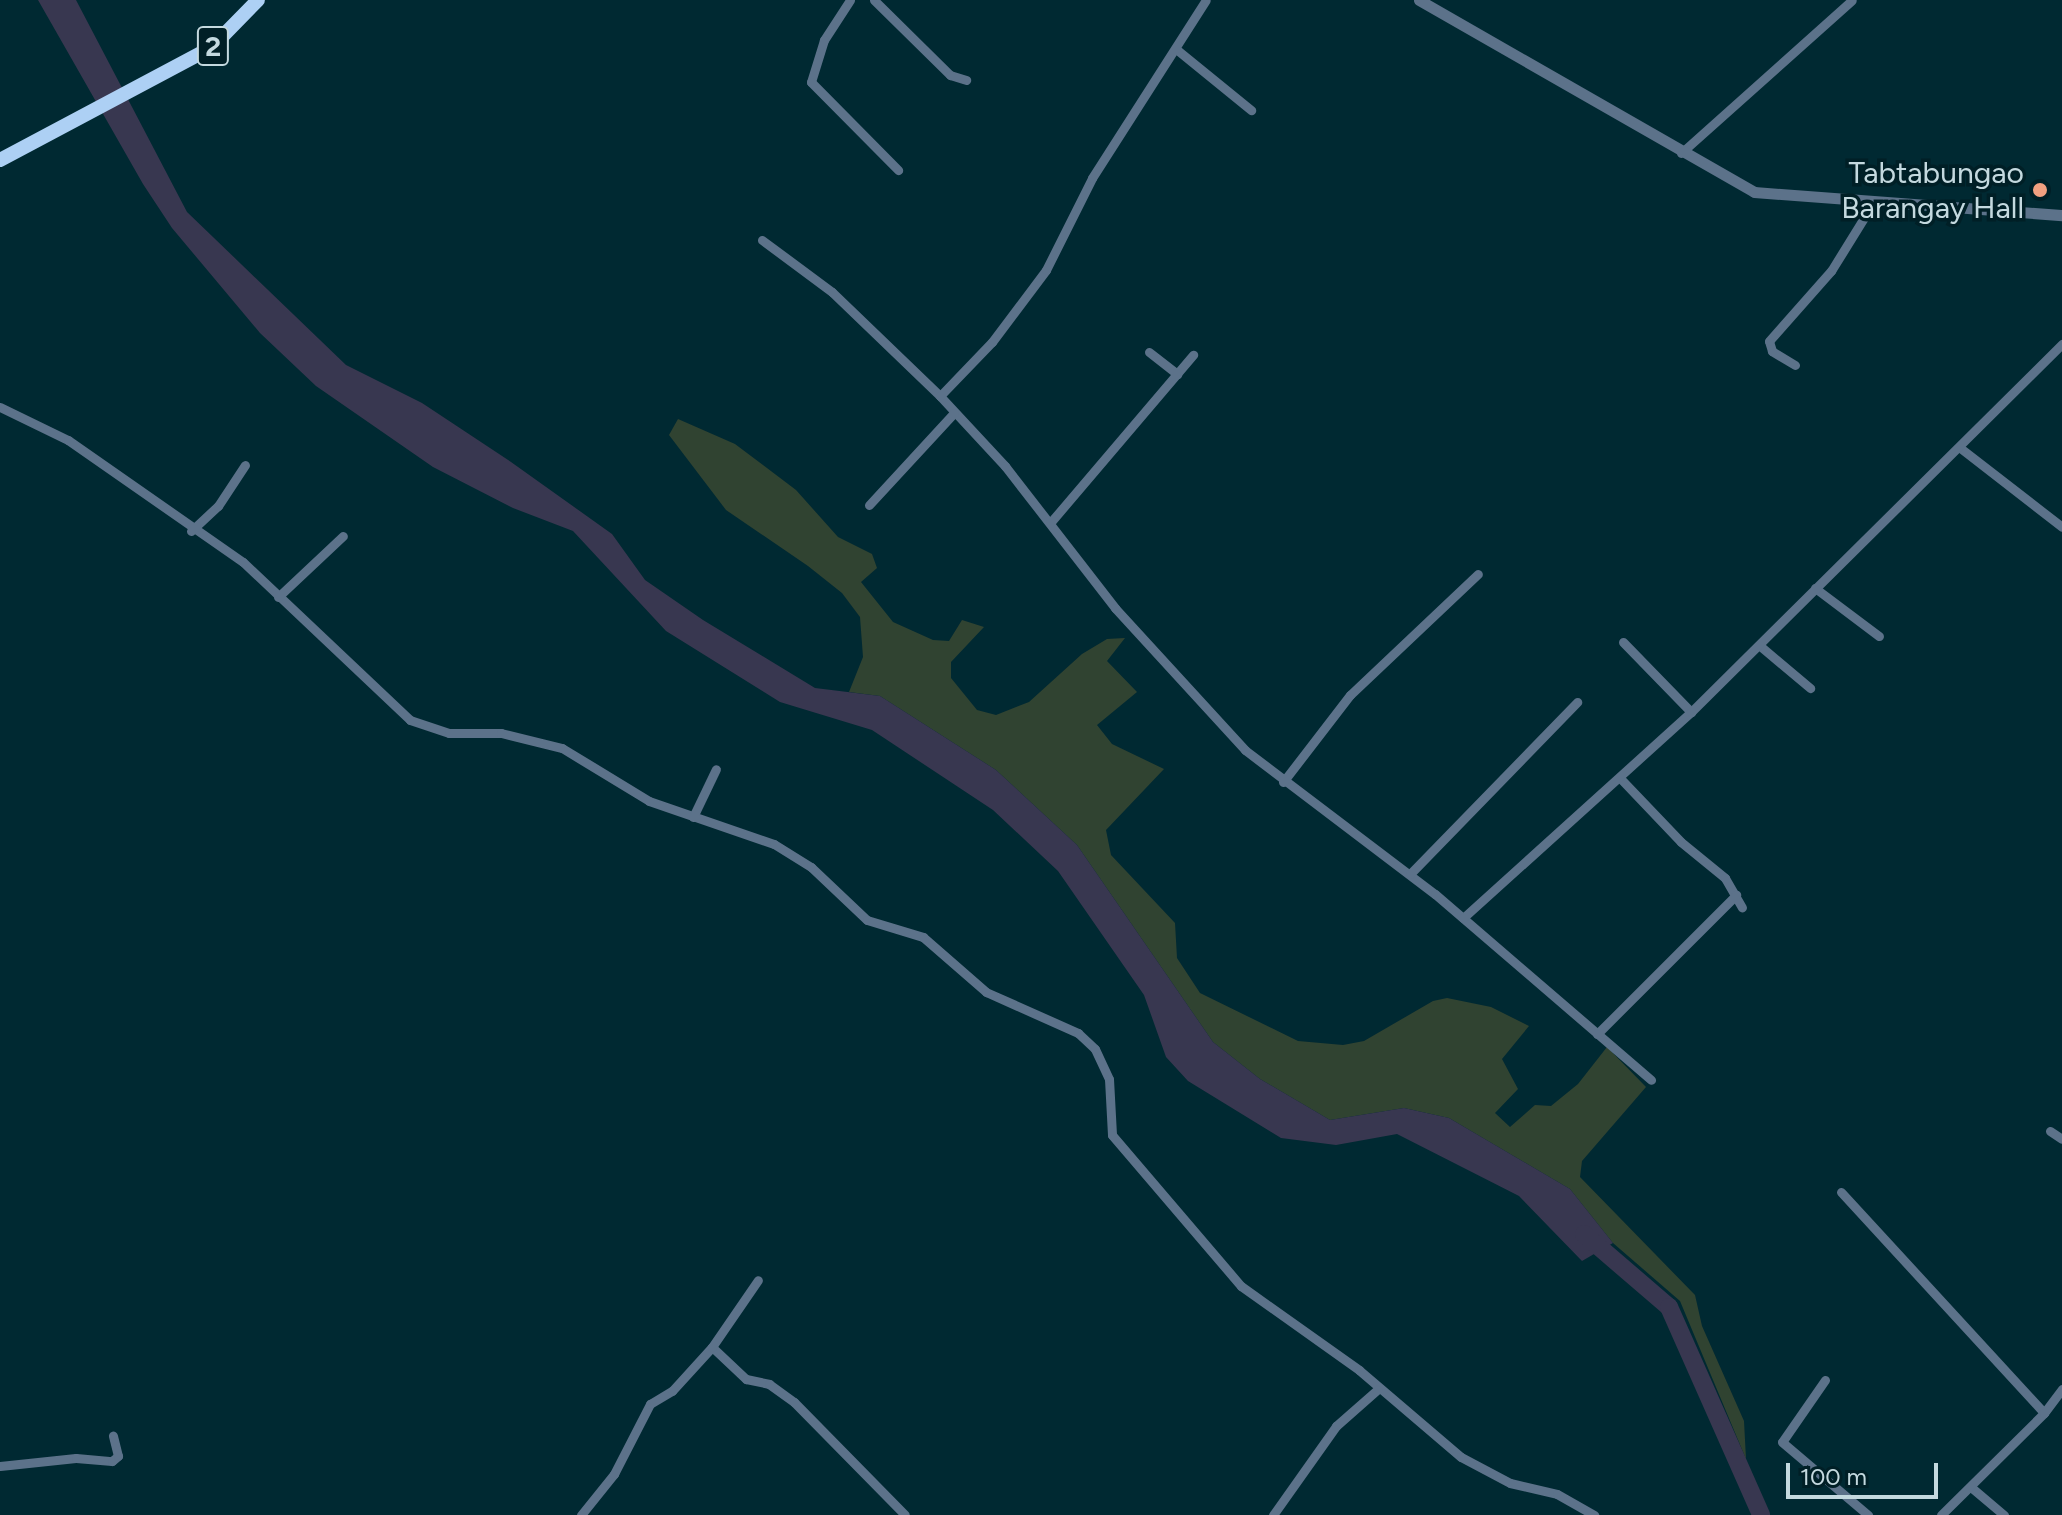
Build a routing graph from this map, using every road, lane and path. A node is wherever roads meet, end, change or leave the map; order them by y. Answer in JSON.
{"nodes":[{"id":1,"x":258,"y":0,"type":"edge"},
{"id":2,"x":850,"y":0,"type":"edge"},
{"id":3,"x":874,"y":0,"type":"edge"},
{"id":4,"x":1206,"y":0,"type":"edge"},
{"id":5,"x":1419,"y":0,"type":"edge"},
{"id":6,"x":1852,"y":0,"type":"edge"},
{"id":7,"x":1176,"y":49,"type":"junction"},
{"id":8,"x":966,"y":80,"type":"dead end"},
{"id":9,"x":1251,"y":110,"type":"dead end"},
{"id":10,"x":1681,"y":153,"type":"junction"},
{"id":11,"x":0,"y":160,"type":"edge"},
{"id":12,"x":898,"y":170,"type":"dead end"},
{"id":13,"x":1872,"y":205,"type":"junction"},
{"id":14,"x":2062,"y":215,"type":"edge"},
{"id":15,"x":762,"y":240,"type":"dead end"},
{"id":16,"x":2062,"y":344,"type":"edge"},
{"id":17,"x":1149,"y":352,"type":"dead end"},
{"id":18,"x":1193,"y":355,"type":"dead end"},
{"id":19,"x":1795,"y":365,"type":"dead end"},
{"id":20,"x":1177,"y":374,"type":"junction"},
{"id":21,"x":940,"y":396,"type":"junction"},
{"id":22,"x":0,"y":407,"type":"edge"},
{"id":23,"x":954,"y":413,"type":"junction"},
{"id":24,"x":1959,"y":447,"type":"junction"},
{"id":25,"x":245,"y":465,"type":"dead end"},
{"id":26,"x":869,"y":505,"type":"dead end"},
{"id":27,"x":1050,"y":523,"type":"junction"},
{"id":28,"x":2062,"y":527,"type":"edge"},
{"id":29,"x":191,"y":531,"type":"junction"},
{"id":30,"x":343,"y":536,"type":"dead end"},
{"id":31,"x":1478,"y":574,"type":"dead end"},
{"id":32,"x":1815,"y":588,"type":"junction"},
{"id":33,"x":278,"y":597,"type":"junction"},
{"id":34,"x":1879,"y":636,"type":"dead end"},
{"id":35,"x":1623,"y":642,"type":"dead end"},
{"id":36,"x":1759,"y":645,"type":"junction"},
{"id":37,"x":1810,"y":688,"type":"dead end"},
{"id":38,"x":1577,"y":702,"type":"dead end"},
{"id":39,"x":1691,"y":712,"type":"junction"},
{"id":40,"x":716,"y":769,"type":"dead end"},
{"id":41,"x":1620,"y":778,"type":"junction"},
{"id":42,"x":1283,"y":782,"type":"junction"},
{"id":43,"x":693,"y":817,"type":"junction"},
{"id":44,"x":1410,"y":874,"type":"junction"},
{"id":45,"x":1736,"y":895,"type":"junction"},
{"id":46,"x":1742,"y":907,"type":"dead end"},
{"id":47,"x":1463,"y":918,"type":"junction"},
{"id":48,"x":1597,"y":1034,"type":"junction"},
{"id":49,"x":1651,"y":1080,"type":"dead end"},
{"id":50,"x":2050,"y":1131,"type":"dead end"},
{"id":51,"x":2062,"y":1139,"type":"edge"},
{"id":52,"x":1841,"y":1192,"type":"dead end"},
{"id":53,"x":758,"y":1280,"type":"dead end"},
{"id":54,"x":712,"y":1347,"type":"junction"},
{"id":55,"x":1825,"y":1380,"type":"dead end"},
{"id":56,"x":2062,"y":1389,"type":"edge"},
{"id":57,"x":1377,"y":1390,"type":"junction"},
{"id":58,"x":2044,"y":1413,"type":"junction"},
{"id":59,"x":113,"y":1436,"type":"dead end"},
{"id":60,"x":0,"y":1466,"type":"edge"},
{"id":61,"x":1972,"y":1488,"type":"junction"},
{"id":62,"x":581,"y":1515,"type":"edge"},
{"id":63,"x":905,"y":1515,"type":"edge"},
{"id":64,"x":1273,"y":1515,"type":"edge"},
{"id":65,"x":1594,"y":1515,"type":"edge"},
{"id":66,"x":1868,"y":1515,"type":"edge"},
{"id":67,"x":1941,"y":1515,"type":"edge"},
{"id":68,"x":2004,"y":1515,"type":"edge"}],
"edges":[{"from":1,"to":11,"type":"highway","number":"2"},
{"from":2,"to":12,"type":"street"},
{"from":3,"to":8,"type":"street"},
{"from":4,"to":7,"type":"street"},
{"from":5,"to":10,"type":"street"},
{"from":6,"to":10,"type":"street"},
{"from":7,"to":9,"type":"street"},
{"from":7,"to":21,"type":"street"},
{"from":10,"to":13,"type":"street"},
{"from":13,"to":14,"type":"street"},
{"from":13,"to":19,"type":"street"},
{"from":15,"to":21,"type":"street"},
{"from":16,"to":24,"type":"street"},
{"from":17,"to":20,"type":"street"},
{"from":18,"to":20,"type":"street"},
{"from":20,"to":27,"type":"street"},
{"from":21,"to":23,"type":"street"},
{"from":22,"to":29,"type":"street"},
{"from":23,"to":26,"type":"street"},
{"from":23,"to":27,"type":"street"},
{"from":24,"to":28,"type":"street"},
{"from":24,"to":32,"type":"street"},
{"from":25,"to":29,"type":"street"},
{"from":27,"to":42,"type":"street"},
{"from":29,"to":33,"type":"street"},
{"from":30,"to":33,"type":"street"},
{"from":31,"to":42,"type":"street"},
{"from":32,"to":34,"type":"street"},
{"from":32,"to":36,"type":"street"},
{"from":33,"to":43,"type":"street"},
{"from":35,"to":39,"type":"street"},
{"from":36,"to":37,"type":"street"},
{"from":36,"to":39,"type":"street"},
{"from":38,"to":44,"type":"street"},
{"from":39,"to":41,"type":"street"},
{"from":40,"to":43,"type":"street"},
{"from":41,"to":45,"type":"street"},
{"from":41,"to":47,"type":"street"},
{"from":42,"to":44,"type":"street"},
{"from":43,"to":57,"type":"street"},
{"from":44,"to":47,"type":"street"},
{"from":45,"to":46,"type":"street"},
{"from":45,"to":48,"type":"street"},
{"from":47,"to":48,"type":"street"},
{"from":48,"to":49,"type":"street"},
{"from":50,"to":51,"type":"street"},
{"from":52,"to":58,"type":"street"},
{"from":53,"to":54,"type":"street"},
{"from":54,"to":62,"type":"street"},
{"from":54,"to":63,"type":"street"},
{"from":55,"to":66,"type":"street"},
{"from":56,"to":58,"type":"street"},
{"from":57,"to":64,"type":"street"},
{"from":57,"to":65,"type":"street"},
{"from":58,"to":61,"type":"street"},
{"from":59,"to":60,"type":"street"},
{"from":61,"to":67,"type":"street"},
{"from":61,"to":68,"type":"street"}]}
